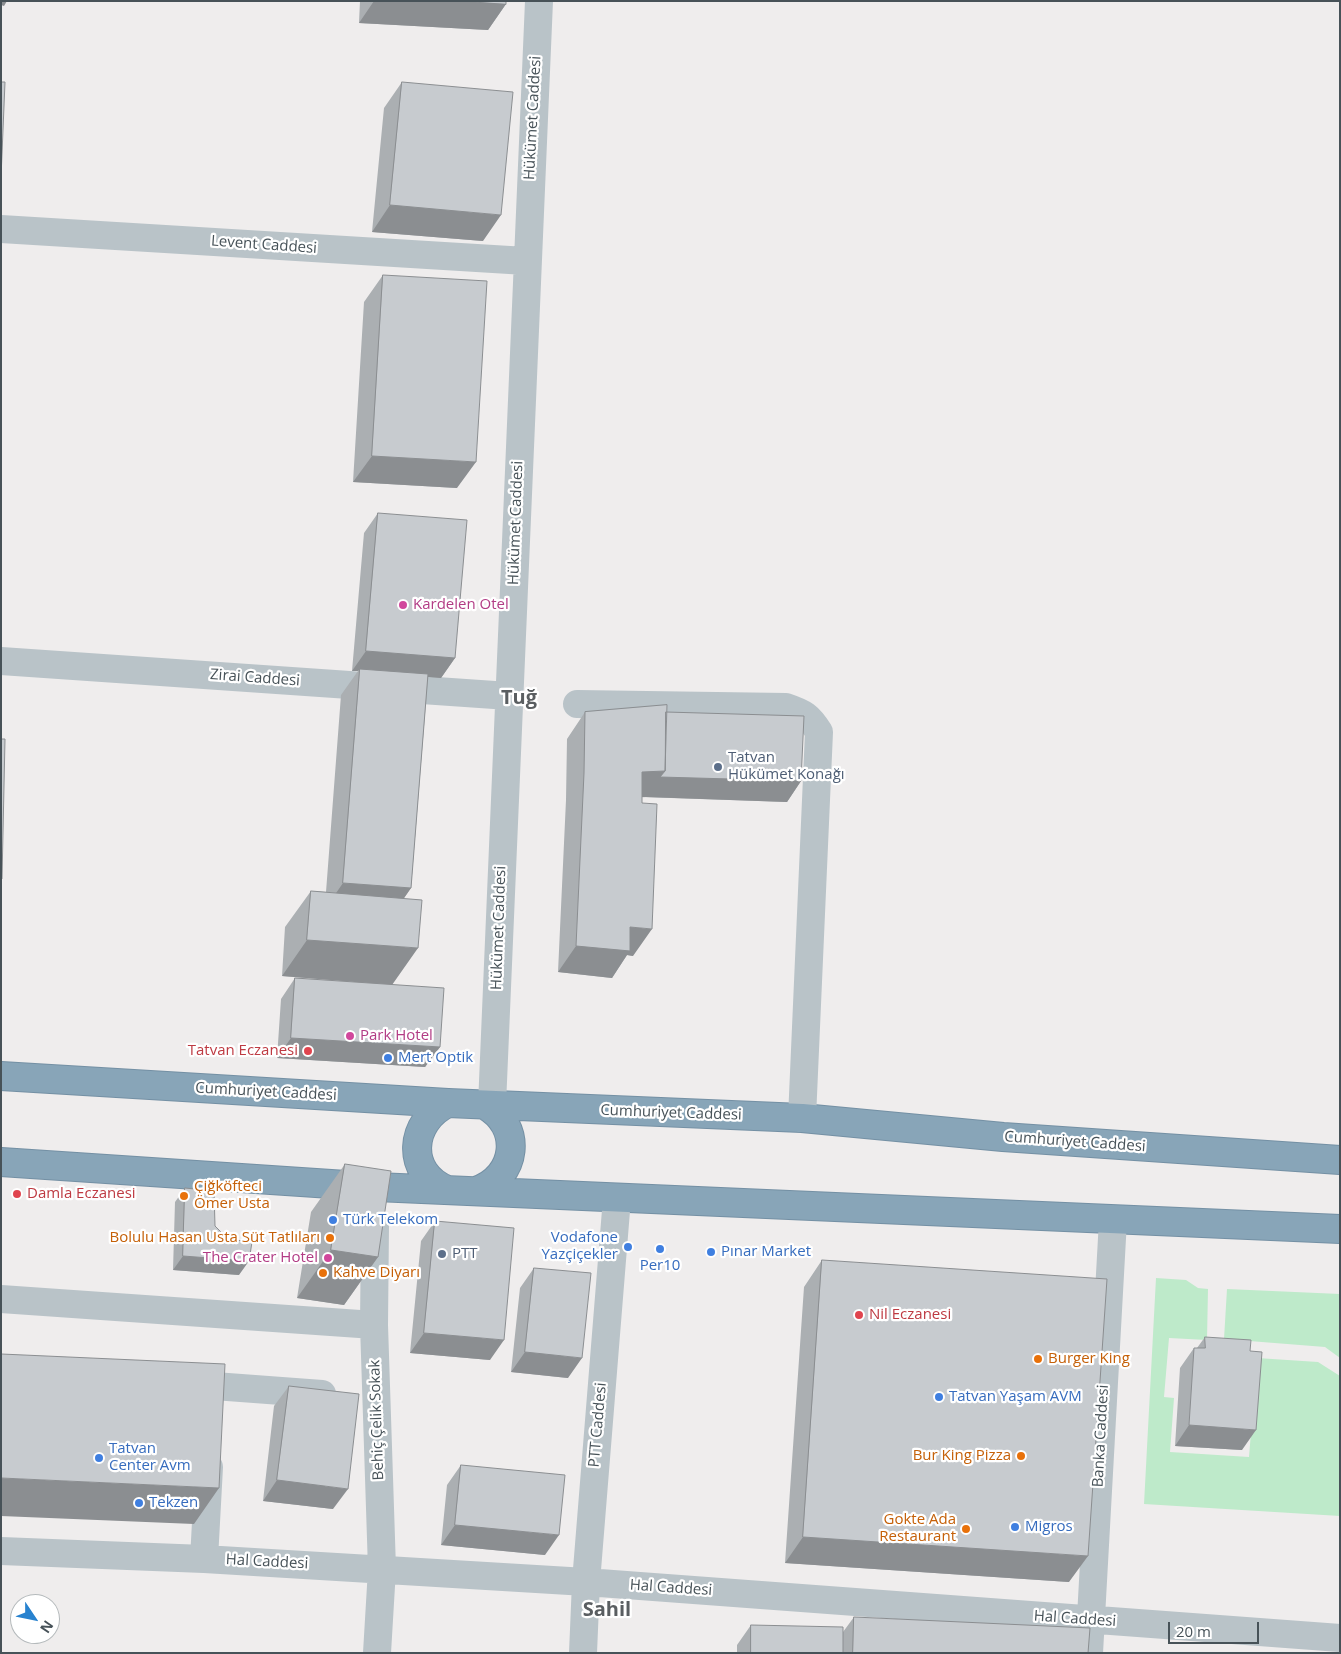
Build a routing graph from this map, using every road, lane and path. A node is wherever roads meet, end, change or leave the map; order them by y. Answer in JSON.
{"nodes":[{"id":1,"x":539,"y":1,"type":"edge"},
{"id":2,"x":1,"y":229,"type":"edge"},
{"id":3,"x":526,"y":261,"type":"junction"},
{"id":4,"x":1,"y":660,"type":"edge"},
{"id":5,"x":509,"y":696,"type":"junction"},
{"id":6,"x":577,"y":704,"type":"dead end"},
{"id":7,"x":1,"y":1076,"type":"edge"},
{"id":8,"x":448,"y":1103,"type":"junction"},
{"id":9,"x":488,"y":1105,"type":"junction"},
{"id":10,"x":802,"y":1118,"type":"junction"},
{"id":11,"x":1340,"y":1160,"type":"edge"},
{"id":12,"x":1,"y":1162,"type":"edge"},
{"id":13,"x":376,"y":1187,"type":"junction"},
{"id":14,"x":447,"y":1190,"type":"junction"},
{"id":15,"x":476,"y":1191,"type":"junction"},
{"id":16,"x":617,"y":1198,"type":"junction"},
{"id":17,"x":1113,"y":1220,"type":"junction"},
{"id":18,"x":1340,"y":1229,"type":"edge"},
{"id":19,"x":1,"y":1299,"type":"edge"},
{"id":20,"x":374,"y":1325,"type":"junction"},
{"id":21,"x":166,"y":1383,"type":"edge"},
{"id":22,"x":213,"y":1386,"type":"junction"},
{"id":23,"x":377,"y":1398,"type":"junction"},
{"id":24,"x":212,"y":1412,"type":"edge"},
{"id":25,"x":210,"y":1441,"type":"edge"},
{"id":26,"x":1,"y":1551,"type":"edge"},
{"id":27,"x":204,"y":1559,"type":"junction"},
{"id":28,"x":382,"y":1569,"type":"junction"},
{"id":29,"x":586,"y":1582,"type":"junction"},
{"id":30,"x":1091,"y":1621,"type":"junction"},
{"id":31,"x":1340,"y":1638,"type":"edge"},
{"id":32,"x":377,"y":1653,"type":"edge"},
{"id":33,"x":583,"y":1653,"type":"edge"},
{"id":34,"x":1089,"y":1653,"type":"edge"}],
"edges":[{"from":1,"to":3,"type":"street","name":"Hükümet Caddesi"},
{"from":2,"to":3,"type":"street","name":"Levent Caddesi"},
{"from":3,"to":5,"type":"street","name":"Hükümet Caddesi"},
{"from":4,"to":5,"type":"street","name":"Zirai Caddesi"},
{"from":5,"to":9,"type":"street","name":"Hükümet Caddesi"},
{"from":6,"to":10,"type":"street"},
{"from":7,"to":8,"type":"highway","name":"Cumhuriyet Caddesi"},
{"from":8,"to":9,"type":"highway","name":"Cumhuriyet Caddesi"},
{"from":8,"to":14,"type":"highway"},
{"from":9,"to":10,"type":"highway","name":"Cumhuriyet Caddesi"},
{"from":9,"to":15,"type":"highway"},
{"from":10,"to":11,"type":"highway","name":"Cumhuriyet Caddesi"},
{"from":12,"to":13,"type":"highway"},
{"from":13,"to":14,"type":"highway"},
{"from":13,"to":20,"type":"street","name":"Behiç Çelik Sokak"},
{"from":14,"to":15,"type":"highway"},
{"from":15,"to":16,"type":"highway"},
{"from":16,"to":17,"type":"highway"},
{"from":16,"to":29,"type":"street","name":"PTT Caddesi"},
{"from":17,"to":18,"type":"highway"},
{"from":17,"to":30,"type":"street","name":"Banka Caddesi"},
{"from":19,"to":20,"type":"street"},
{"from":20,"to":23,"type":"street","name":"Behiç Çelik Sokak"},
{"from":21,"to":22,"type":"street"},
{"from":22,"to":23,"type":"street"},
{"from":22,"to":24,"type":"street"},
{"from":23,"to":28,"type":"street","name":"Behiç Çelik Sokak"},
{"from":25,"to":27,"type":"street"},
{"from":26,"to":27,"type":"street","name":"Hal Caddesi"},
{"from":27,"to":28,"type":"street","name":"Hal Caddesi"},
{"from":28,"to":29,"type":"street","name":"Hal Caddesi"},
{"from":28,"to":32,"type":"street","name":"Behiç Çelik Sokak"},
{"from":29,"to":30,"type":"street","name":"Hal Caddesi"},
{"from":29,"to":33,"type":"street","name":"PTT Caddesi"},
{"from":30,"to":31,"type":"street","name":"Hal Caddesi"},
{"from":30,"to":34,"type":"street","name":"Banka Caddesi"}]}
